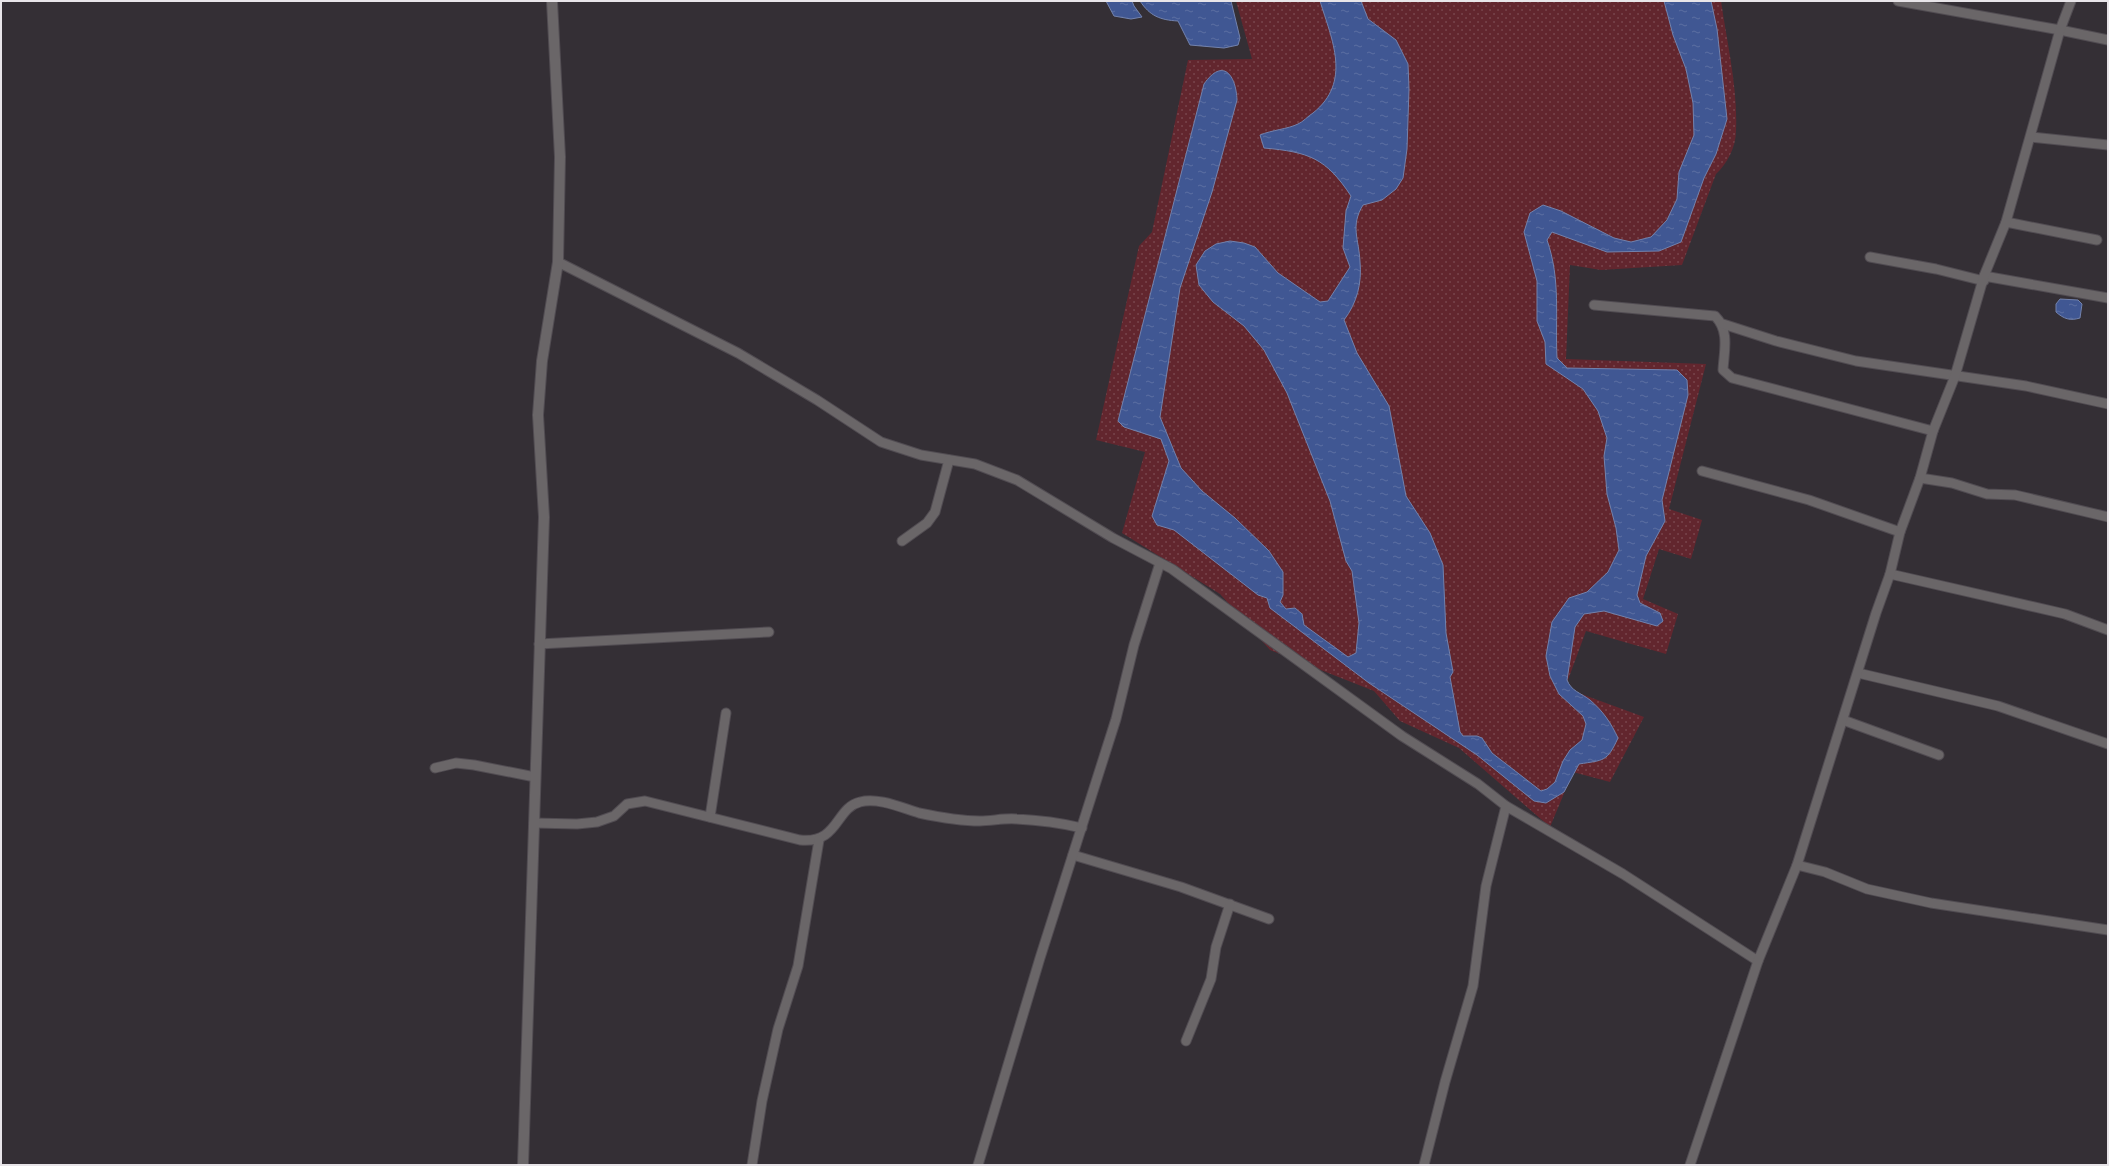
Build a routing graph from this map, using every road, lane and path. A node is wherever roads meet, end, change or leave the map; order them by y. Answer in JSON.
{"nodes":[{"id":1,"x":552,"y":1,"type":"edge"},
{"id":2,"x":1898,"y":1,"type":"edge"},
{"id":3,"x":2071,"y":1,"type":"edge"},
{"id":4,"x":2060,"y":30,"type":"junction"},
{"id":5,"x":2108,"y":40,"type":"edge"},
{"id":6,"x":2031,"y":137,"type":"junction"},
{"id":7,"x":2108,"y":145,"type":"edge"},
{"id":8,"x":2006,"y":222,"type":"junction"},
{"id":9,"x":2097,"y":240,"type":"dead end"},
{"id":10,"x":1870,"y":257,"type":"dead end"},
{"id":11,"x":558,"y":262,"type":"junction"},
{"id":12,"x":1984,"y":278,"type":"junction"},
{"id":13,"x":2108,"y":298,"type":"edge"},
{"id":14,"x":1594,"y":305,"type":"dead end"},
{"id":15,"x":1723,"y":324,"type":"junction"},
{"id":16,"x":1955,"y":376,"type":"junction"},
{"id":17,"x":2108,"y":404,"type":"edge"},
{"id":18,"x":1933,"y":431,"type":"junction"},
{"id":19,"x":949,"y":460,"type":"junction"},
{"id":20,"x":1702,"y":471,"type":"dead end"},
{"id":21,"x":1920,"y":478,"type":"junction"},
{"id":22,"x":2108,"y":517,"type":"edge"},
{"id":23,"x":1900,"y":532,"type":"junction"},
{"id":24,"x":902,"y":541,"type":"dead end"},
{"id":25,"x":1160,"y":563,"type":"junction"},
{"id":26,"x":1890,"y":574,"type":"junction"},
{"id":27,"x":2108,"y":630,"type":"edge"},
{"id":28,"x":769,"y":632,"type":"dead end"},
{"id":29,"x":539,"y":644,"type":"junction"},
{"id":30,"x":1858,"y":673,"type":"junction"},
{"id":31,"x":726,"y":713,"type":"dead end"},
{"id":32,"x":1843,"y":720,"type":"junction"},
{"id":33,"x":2108,"y":744,"type":"edge"},
{"id":34,"x":1939,"y":755,"type":"dead end"},
{"id":35,"x":435,"y":768,"type":"dead end"},
{"id":36,"x":535,"y":777,"type":"junction"},
{"id":37,"x":1506,"y":806,"type":"junction"},
{"id":38,"x":710,"y":817,"type":"junction"},
{"id":39,"x":534,"y":823,"type":"junction"},
{"id":40,"x":1082,"y":828,"type":"junction"},
{"id":41,"x":819,"y":840,"type":"junction"},
{"id":42,"x":1073,"y":855,"type":"junction"},
{"id":43,"x":1797,"y":865,"type":"junction"},
{"id":44,"x":1230,"y":904,"type":"junction"},
{"id":45,"x":1270,"y":919,"type":"dead end"},
{"id":46,"x":2108,"y":930,"type":"edge"},
{"id":47,"x":1758,"y":961,"type":"junction"},
{"id":48,"x":1186,"y":1041,"type":"dead end"},
{"id":49,"x":523,"y":1165,"type":"edge"},
{"id":50,"x":752,"y":1165,"type":"edge"},
{"id":51,"x":978,"y":1165,"type":"edge"},
{"id":52,"x":1424,"y":1165,"type":"edge"},
{"id":53,"x":1690,"y":1165,"type":"edge"}],
"edges":[{"from":1,"to":11,"type":"street"},
{"from":2,"to":4,"type":"street"},
{"from":3,"to":4,"type":"street"},
{"from":4,"to":5,"type":"street"},
{"from":4,"to":6,"type":"street"},
{"from":6,"to":7,"type":"street"},
{"from":6,"to":8,"type":"street"},
{"from":8,"to":9,"type":"street"},
{"from":8,"to":12,"type":"street"},
{"from":10,"to":12,"type":"street"},
{"from":11,"to":19,"type":"street"},
{"from":11,"to":29,"type":"street"},
{"from":12,"to":13,"type":"street"},
{"from":12,"to":16,"type":"street"},
{"from":14,"to":15,"type":"street"},
{"from":15,"to":16,"type":"street"},
{"from":15,"to":18,"type":"street"},
{"from":16,"to":17,"type":"street"},
{"from":16,"to":18,"type":"street"},
{"from":18,"to":21,"type":"street"},
{"from":19,"to":24,"type":"street"},
{"from":19,"to":25,"type":"street"},
{"from":20,"to":23,"type":"street"},
{"from":21,"to":22,"type":"street"},
{"from":21,"to":23,"type":"street"},
{"from":23,"to":26,"type":"street"},
{"from":25,"to":37,"type":"street"},
{"from":25,"to":40,"type":"street"},
{"from":26,"to":27,"type":"street"},
{"from":26,"to":30,"type":"street"},
{"from":28,"to":29,"type":"street"},
{"from":29,"to":36,"type":"street"},
{"from":30,"to":32,"type":"street"},
{"from":30,"to":33,"type":"street"},
{"from":31,"to":38,"type":"street"},
{"from":32,"to":34,"type":"street"},
{"from":32,"to":43,"type":"street"},
{"from":35,"to":36,"type":"street"},
{"from":36,"to":39,"type":"street"},
{"from":37,"to":47,"type":"street"},
{"from":37,"to":52,"type":"street"},
{"from":38,"to":39,"type":"street"},
{"from":38,"to":41,"type":"street"},
{"from":39,"to":49,"type":"street"},
{"from":40,"to":41,"type":"street"},
{"from":40,"to":42,"type":"street"},
{"from":41,"to":50,"type":"street"},
{"from":42,"to":44,"type":"street"},
{"from":42,"to":51,"type":"street"},
{"from":43,"to":46,"type":"street"},
{"from":43,"to":47,"type":"street"},
{"from":44,"to":45,"type":"street"},
{"from":44,"to":48,"type":"street"},
{"from":47,"to":53,"type":"street"}]}
